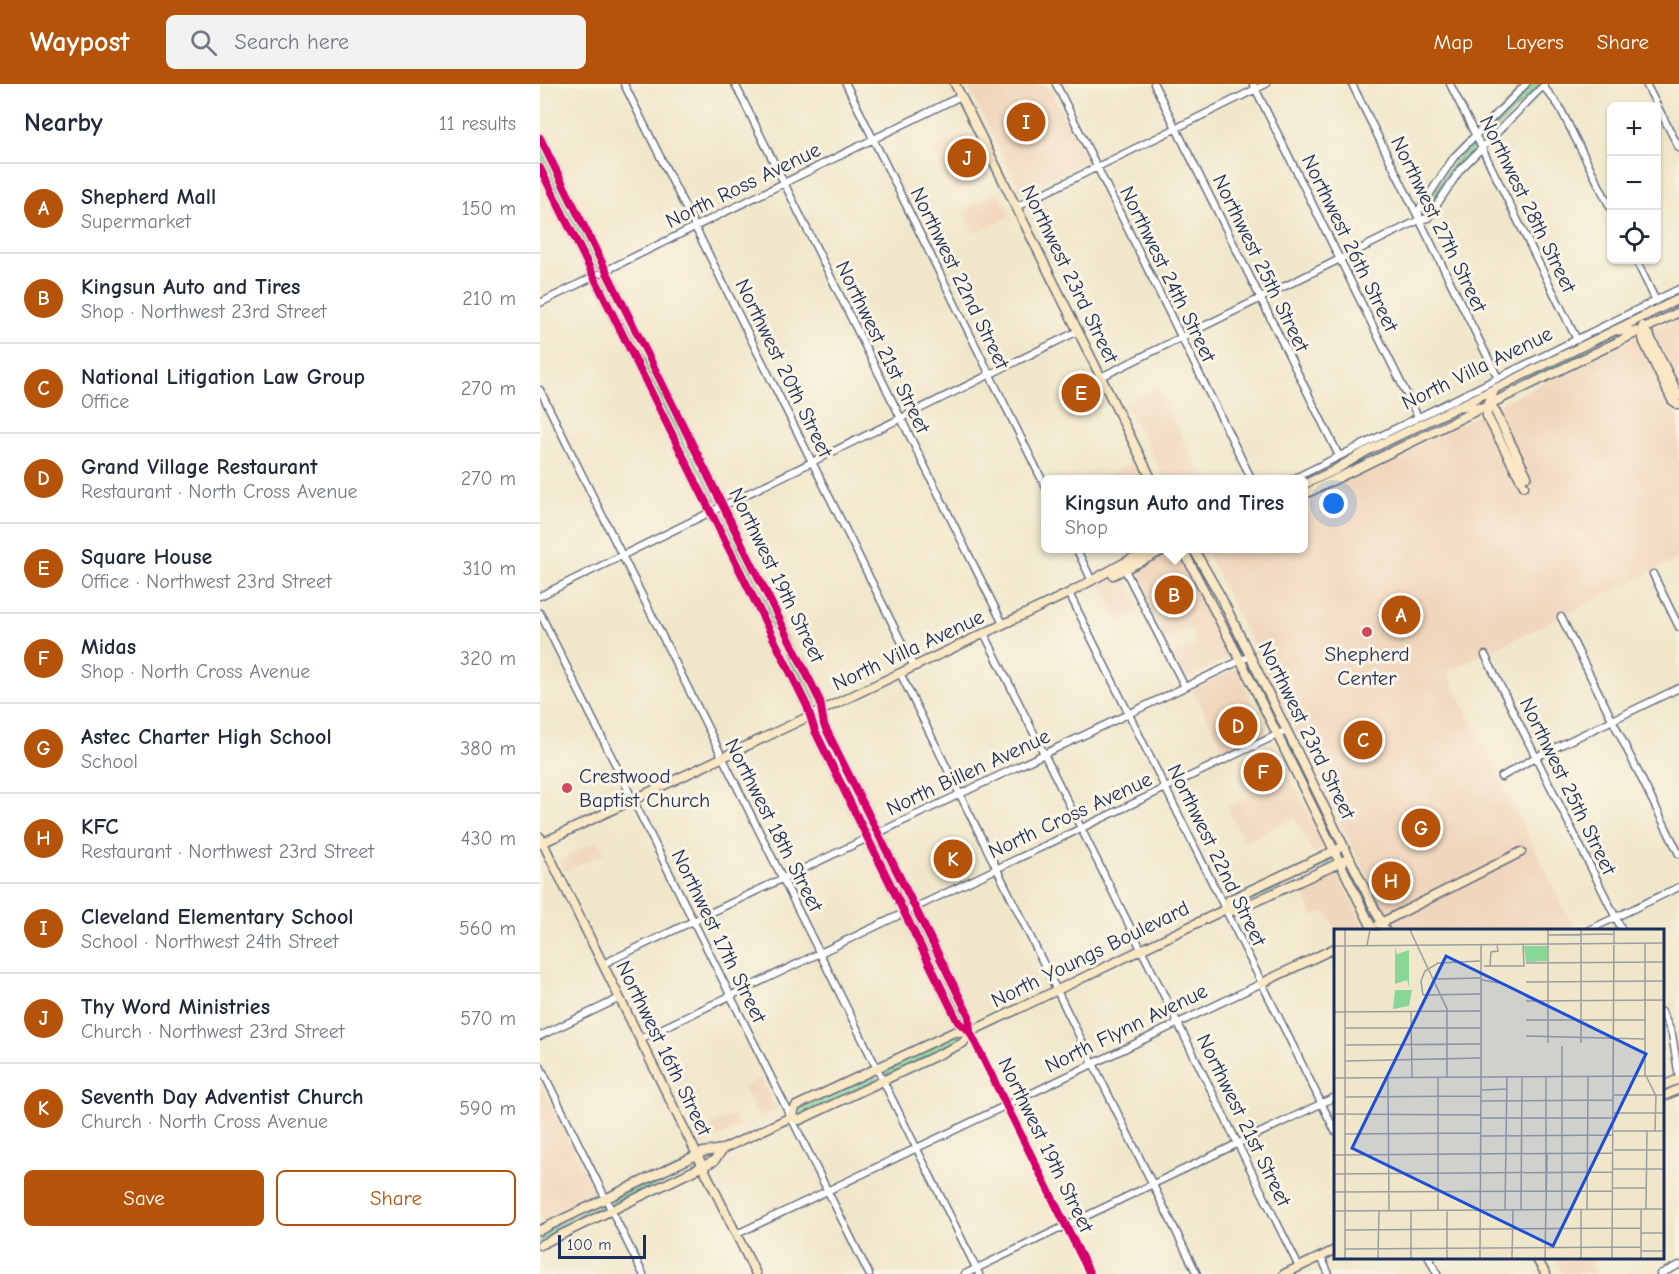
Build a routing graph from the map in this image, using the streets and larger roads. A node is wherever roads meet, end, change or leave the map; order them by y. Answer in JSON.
{"nodes":[{"id":1,"x":624,"y":84,"type":"edge"},
{"id":2,"x":735,"y":84,"type":"edge"},
{"id":3,"x":846,"y":84,"type":"edge"},
{"id":4,"x":955,"y":84,"type":"edge"},
{"id":5,"x":1056,"y":84,"type":"edge"},
{"id":6,"x":1154,"y":84,"type":"edge"},
{"id":7,"x":1266,"y":84,"type":"edge"},
{"id":8,"x":1352,"y":84,"type":"edge"},
{"id":9,"x":1450,"y":84,"type":"edge"},
{"id":10,"x":1526,"y":84,"type":"edge"},
{"id":11,"x":1646,"y":84,"type":"edge"},
{"id":12,"x":1544,"y":85,"type":"edge"},
{"id":13,"x":1254,"y":86,"type":"edge"},
{"id":14,"x":961,"y":96,"type":"junction"},
{"id":15,"x":1176,"y":128,"type":"junction"},
{"id":16,"x":1476,"y":135,"type":"junction"},
{"id":17,"x":540,"y":138,"type":"edge"},
{"id":18,"x":874,"y":140,"type":"junction"},
{"id":19,"x":1481,"y":147,"type":"junction"},
{"id":20,"x":1679,"y":148,"type":"edge"},
{"id":21,"x":1097,"y":166,"type":"junction"},
{"id":22,"x":540,"y":168,"type":"edge"},
{"id":23,"x":783,"y":183,"type":"junction"},
{"id":24,"x":1017,"y":207,"type":"junction"},
{"id":25,"x":1611,"y":210,"type":"edge"},
{"id":26,"x":1419,"y":220,"type":"junction"},
{"id":27,"x":695,"y":227,"type":"junction"},
{"id":28,"x":1340,"y":260,"type":"junction"},
{"id":29,"x":1638,"y":264,"type":"edge"},
{"id":30,"x":606,"y":270,"type":"junction"},
{"id":31,"x":594,"y":276,"type":"junction"},
{"id":32,"x":1679,"y":290,"type":"edge"},
{"id":33,"x":1261,"y":298,"type":"junction"},
{"id":34,"x":1679,"y":299,"type":"edge"},
{"id":35,"x":1656,"y":301,"type":"junction"},
{"id":36,"x":540,"y":303,"type":"edge"},
{"id":37,"x":1679,"y":312,"type":"edge"},
{"id":38,"x":1649,"y":313,"type":"junction"},
{"id":39,"x":1615,"y":330,"type":"junction"},
{"id":40,"x":1078,"y":331,"type":"junction"},
{"id":41,"x":1641,"y":331,"type":"junction"},
{"id":42,"x":1181,"y":338,"type":"junction"},
{"id":43,"x":1577,"y":340,"type":"junction"},
{"id":44,"x":990,"y":375,"type":"junction"},
{"id":45,"x":1101,"y":377,"type":"junction"},
{"id":46,"x":1498,"y":378,"type":"junction"},
{"id":47,"x":1495,"y":389,"type":"junction"},
{"id":48,"x":540,"y":390,"type":"edge"},
{"id":49,"x":1679,"y":396,"type":"edge"},
{"id":50,"x":1679,"y":402,"type":"edge"},
{"id":51,"x":1460,"y":406,"type":"junction"},
{"id":52,"x":1485,"y":407,"type":"junction"},
{"id":53,"x":1418,"y":417,"type":"junction"},
{"id":54,"x":901,"y":418,"type":"junction"},
{"id":55,"x":1365,"y":452,"type":"junction"},
{"id":56,"x":1339,"y":456,"type":"junction"},
{"id":57,"x":812,"y":462,"type":"junction"},
{"id":58,"x":1359,"y":468,"type":"junction"},
{"id":59,"x":1333,"y":471,"type":"junction"},
{"id":60,"x":1150,"y":475,"type":"edge"},
{"id":61,"x":1250,"y":475,"type":"edge"},
{"id":62,"x":1301,"y":475,"type":"edge"},
{"id":63,"x":1527,"y":476,"type":"dead end"},
{"id":64,"x":1041,"y":478,"type":"edge"},
{"id":65,"x":1308,"y":483,"type":"edge"},
{"id":66,"x":1524,"y":486,"type":"dead end"},
{"id":67,"x":1308,"y":493,"type":"edge"},
{"id":68,"x":723,"y":506,"type":"junction"},
{"id":69,"x":711,"y":512,"type":"junction"},
{"id":70,"x":1078,"y":553,"type":"edge"},
{"id":71,"x":1144,"y":553,"type":"edge"},
{"id":72,"x":1160,"y":553,"type":"edge"},
{"id":73,"x":1184,"y":553,"type":"edge"},
{"id":74,"x":1194,"y":553,"type":"edge"},
{"id":75,"x":622,"y":556,"type":"junction"},
{"id":76,"x":1125,"y":570,"type":"junction"},
{"id":77,"x":1206,"y":572,"type":"junction"},
{"id":78,"x":1653,"y":574,"type":"dead end"},
{"id":79,"x":1197,"y":577,"type":"junction"},
{"id":80,"x":1094,"y":581,"type":"junction"},
{"id":81,"x":1069,"y":593,"type":"junction"},
{"id":82,"x":540,"y":596,"type":"edge"},
{"id":83,"x":1221,"y":597,"type":"junction"},
{"id":84,"x":1210,"y":603,"type":"junction"},
{"id":85,"x":540,"y":614,"type":"edge"},
{"id":86,"x":1561,"y":617,"type":"dead end"},
{"id":87,"x":1003,"y":624,"type":"junction"},
{"id":88,"x":1235,"y":625,"type":"junction"},
{"id":89,"x":1679,"y":627,"type":"edge"},
{"id":90,"x":1224,"y":630,"type":"junction"},
{"id":91,"x":984,"y":633,"type":"junction"},
{"id":92,"x":1485,"y":655,"type":"dead end"},
{"id":93,"x":1250,"y":656,"type":"junction"},
{"id":94,"x":1240,"y":660,"type":"junction"},
{"id":95,"x":914,"y":667,"type":"junction"},
{"id":96,"x":1246,"y":673,"type":"junction"},
{"id":97,"x":900,"y":674,"type":"junction"},
{"id":98,"x":1261,"y":678,"type":"junction"},
{"id":99,"x":1185,"y":687,"type":"junction"},
{"id":100,"x":1679,"y":688,"type":"edge"},
{"id":101,"x":1262,"y":705,"type":"junction"},
{"id":102,"x":821,"y":711,"type":"junction"},
{"id":103,"x":1129,"y":713,"type":"junction"},
{"id":104,"x":810,"y":716,"type":"junction"},
{"id":105,"x":1612,"y":720,"type":"junction"},
{"id":106,"x":1287,"y":730,"type":"junction"},
{"id":107,"x":1277,"y":734,"type":"junction"},
{"id":108,"x":1044,"y":754,"type":"junction"},
{"id":109,"x":1536,"y":757,"type":"junction"},
{"id":110,"x":723,"y":758,"type":"junction"},
{"id":111,"x":1501,"y":777,"type":"dead end"},
{"id":112,"x":1166,"y":788,"type":"junction"},
{"id":113,"x":960,"y":795,"type":"junction"},
{"id":114,"x":1320,"y":797,"type":"junction"},
{"id":115,"x":633,"y":800,"type":"junction"},
{"id":116,"x":1310,"y":802,"type":"junction"},
{"id":117,"x":1082,"y":828,"type":"junction"},
{"id":118,"x":879,"y":833,"type":"junction"},
{"id":119,"x":868,"y":838,"type":"junction"},
{"id":120,"x":541,"y":842,"type":"edge"},
{"id":121,"x":1344,"y":846,"type":"junction"},
{"id":122,"x":1334,"y":850,"type":"junction"},
{"id":123,"x":1521,"y":852,"type":"dead end"},
{"id":124,"x":1679,"y":854,"type":"edge"},
{"id":125,"x":1350,"y":858,"type":"junction"},
{"id":126,"x":1340,"y":862,"type":"junction"},
{"id":127,"x":997,"y":868,"type":"junction"},
{"id":128,"x":783,"y":878,"type":"junction"},
{"id":129,"x":1679,"y":887,"type":"edge"},
{"id":130,"x":915,"y":908,"type":"junction"},
{"id":131,"x":1226,"y":909,"type":"junction"},
{"id":132,"x":905,"y":912,"type":"junction"},
{"id":133,"x":1615,"y":918,"type":"junction"},
{"id":134,"x":694,"y":921,"type":"junction"},
{"id":135,"x":1381,"y":922,"type":"junction"},
{"id":136,"x":1373,"y":929,"type":"edge"},
{"id":137,"x":1374,"y":929,"type":"edge"},
{"id":138,"x":1384,"y":929,"type":"edge"},
{"id":139,"x":1590,"y":929,"type":"edge"},
{"id":140,"x":1621,"y":929,"type":"edge"},
{"id":141,"x":1334,"y":948,"type":"edge"},
{"id":142,"x":1141,"y":949,"type":"junction"},
{"id":143,"x":820,"y":953,"type":"junction"},
{"id":144,"x":603,"y":964,"type":"junction"},
{"id":145,"x":1262,"y":983,"type":"junction"},
{"id":146,"x":1056,"y":990,"type":"junction"},
{"id":147,"x":731,"y":996,"type":"junction"},
{"id":148,"x":620,"y":998,"type":"junction"},
{"id":149,"x":1664,"y":1016,"type":"edge"},
{"id":150,"x":1178,"y":1023,"type":"junction"},
{"id":151,"x":970,"y":1032,"type":"junction"},
{"id":152,"x":540,"y":1036,"type":"edge"},
{"id":153,"x":640,"y":1039,"type":"junction"},
{"id":154,"x":1094,"y":1064,"type":"junction"},
{"id":155,"x":540,"y":1066,"type":"edge"},
{"id":156,"x":877,"y":1068,"type":"junction"},
{"id":157,"x":1679,"y":1078,"type":"edge"},
{"id":158,"x":883,"y":1081,"type":"junction"},
{"id":159,"x":1664,"y":1085,"type":"edge"},
{"id":160,"x":1679,"y":1089,"type":"edge"},
{"id":161,"x":1664,"y":1096,"type":"edge"},
{"id":162,"x":1334,"y":1097,"type":"edge"},
{"id":163,"x":1322,"y":1103,"type":"junction"},
{"id":164,"x":1006,"y":1106,"type":"junction"},
{"id":165,"x":790,"y":1117,"type":"junction"},
{"id":166,"x":1334,"y":1129,"type":"edge"},
{"id":167,"x":1238,"y":1143,"type":"junction"},
{"id":168,"x":917,"y":1148,"type":"junction"},
{"id":169,"x":723,"y":1149,"type":"junction"},
{"id":170,"x":698,"y":1155,"type":"junction"},
{"id":171,"x":703,"y":1166,"type":"junction"},
{"id":172,"x":1153,"y":1184,"type":"junction"},
{"id":173,"x":827,"y":1191,"type":"junction"},
{"id":174,"x":606,"y":1198,"type":"junction"},
{"id":175,"x":612,"y":1210,"type":"junction"},
{"id":176,"x":1066,"y":1226,"type":"junction"},
{"id":177,"x":540,"y":1230,"type":"edge"},
{"id":178,"x":736,"y":1234,"type":"junction"},
{"id":179,"x":540,"y":1245,"type":"edge"},
{"id":180,"x":1334,"y":1250,"type":"edge"},
{"id":181,"x":1321,"y":1257,"type":"junction"},
{"id":182,"x":1430,"y":1259,"type":"edge"},
{"id":183,"x":1537,"y":1259,"type":"edge"},
{"id":184,"x":1543,"y":1259,"type":"edge"},
{"id":185,"x":1679,"y":1265,"type":"edge"},
{"id":186,"x":1299,"y":1267,"type":"junction"},
{"id":187,"x":978,"y":1271,"type":"edge"},
{"id":188,"x":643,"y":1274,"type":"edge"},
{"id":189,"x":756,"y":1274,"type":"edge"},
{"id":190,"x":868,"y":1274,"type":"edge"},
{"id":191,"x":965,"y":1274,"type":"edge"},
{"id":192,"x":1090,"y":1274,"type":"edge"},
{"id":193,"x":1197,"y":1274,"type":"edge"},
{"id":194,"x":1284,"y":1274,"type":"edge"},
{"id":195,"x":1329,"y":1274,"type":"edge"},
{"id":196,"x":1437,"y":1274,"type":"edge"},
{"id":197,"x":1547,"y":1274,"type":"edge"},
{"id":198,"x":1660,"y":1274,"type":"edge"}],
"edges":[{"from":1,"to":27,"type":"street","name":"Northwest 20th Street"},
{"from":2,"to":23,"type":"street","name":"Northwest 21st Street"},
{"from":3,"to":18,"type":"street","name":"Northwest 22nd Street"},
{"from":4,"to":14,"type":"street","name":"Northwest 23rd Street"},
{"from":5,"to":21,"type":"street","name":"Northwest 24th Street"},
{"from":6,"to":15,"type":"street","name":"Northwest 25th Street"},
{"from":7,"to":13,"type":"street"},
{"from":8,"to":26,"type":"street","name":"Northwest 27th Street"},
{"from":9,"to":16,"type":"street","name":"Northwest 28th Street"},
{"from":10,"to":16,"type":"street"},
{"from":11,"to":20,"type":"street"},
{"from":12,"to":19,"type":"street"},
{"from":12,"to":25,"type":"street"},
{"from":13,"to":15,"type":"street"},
{"from":13,"to":28,"type":"street","name":"Northwest 26th Street"},
{"from":14,"to":18,"type":"street","name":"North Ross Avenue"},
{"from":14,"to":24,"type":"street","name":"Northwest 23rd Street"},
{"from":15,"to":21,"type":"street"},
{"from":15,"to":33,"type":"street","name":"Northwest 25th Street"},
{"from":16,"to":19,"type":"street","name":"Northwest 28th Street"},
{"from":16,"to":26,"type":"street"},
{"from":17,"to":30,"type":"street","name":"Northwest 19th Street"},
{"from":18,"to":23,"type":"street","name":"North Ross Avenue"},
{"from":18,"to":44,"type":"street","name":"Northwest 22nd Street"},
{"from":19,"to":26,"type":"street"},
{"from":19,"to":43,"type":"street","name":"Northwest 28th Street"},
{"from":21,"to":24,"type":"street"},
{"from":21,"to":42,"type":"street","name":"Northwest 24th Street"},
{"from":22,"to":31,"type":"street","name":"Northwest 19th Street"},
{"from":23,"to":27,"type":"street","name":"North Ross Avenue"},
{"from":23,"to":54,"type":"street","name":"Northwest 21st Street"},
{"from":24,"to":40,"type":"street","name":"Northwest 23rd Street"},
{"from":26,"to":28,"type":"street"},
{"from":26,"to":46,"type":"street","name":"Northwest 27th Street"},
{"from":27,"to":30,"type":"street","name":"North Ross Avenue"},
{"from":27,"to":57,"type":"street","name":"Northwest 20th Street"},
{"from":28,"to":33,"type":"street"},
{"from":28,"to":53,"type":"street","name":"Northwest 26th Street"},
{"from":29,"to":35,"type":"street"},
{"from":30,"to":31,"type":"street","name":"North Ross Avenue"},
{"from":30,"to":68,"type":"street","name":"Northwest 19th Street"},
{"from":31,"to":36,"type":"street","name":"North Ross Avenue"},
{"from":31,"to":69,"type":"street","name":"Northwest 19th Street"},
{"from":32,"to":35,"type":"street","name":"North Villa Avenue"},
{"from":33,"to":42,"type":"street"},
{"from":33,"to":56,"type":"street","name":"Northwest 25th Street"},
{"from":34,"to":38,"type":"street","name":"North Villa Avenue"},
{"from":35,"to":43,"type":"street","name":"North Villa Avenue"},
{"from":37,"to":41,"type":"street","name":"North Villa Avenue"},
{"from":38,"to":39,"type":"street","name":"North Villa Avenue"},
{"from":38,"to":41,"type":"street"},
{"from":39,"to":41,"type":"street"},
{"from":39,"to":47,"type":"street","name":"North Villa Avenue"},
{"from":40,"to":44,"type":"street"},
{"from":40,"to":45,"type":"street","name":"Northwest 23rd Street"},
{"from":41,"to":49,"type":"street"},
{"from":41,"to":50,"type":"street"},
{"from":41,"to":52,"type":"street","name":"North Villa Avenue"},
{"from":42,"to":45,"type":"street"},
{"from":42,"to":61,"type":"street","name":"Northwest 24th Street"},
{"from":43,"to":46,"type":"street","name":"North Villa Avenue"},
{"from":44,"to":54,"type":"street"},
{"from":44,"to":64,"type":"street","name":"Northwest 22nd Street"},
{"from":45,"to":60,"type":"street","name":"Northwest 23rd Street"},
{"from":46,"to":53,"type":"street","name":"North Villa Avenue"},
{"from":47,"to":51,"type":"street","name":"North Villa Avenue"},
{"from":47,"to":52,"type":"street"},
{"from":48,"to":75,"type":"street","name":"Northwest 18th Street"},
{"from":51,"to":52,"type":"street"},
{"from":51,"to":55,"type":"street","name":"North Villa Avenue"},
{"from":52,"to":58,"type":"street","name":"North Villa Avenue"},
{"from":52,"to":63,"type":"street"},
{"from":52,"to":66,"type":"street"},
{"from":53,"to":56,"type":"street","name":"North Villa Avenue"},
{"from":54,"to":57,"type":"street"},
{"from":54,"to":87,"type":"street","name":"Northwest 21st Street"},
{"from":55,"to":58,"type":"street"},
{"from":55,"to":59,"type":"street","name":"North Villa Avenue"},
{"from":56,"to":62,"type":"street","name":"North Villa Avenue"},
{"from":57,"to":68,"type":"street"},
{"from":57,"to":95,"type":"street","name":"Northwest 20th Street"},
{"from":58,"to":59,"type":"street"},
{"from":58,"to":67,"type":"street","name":"North Villa Avenue"},
{"from":59,"to":65,"type":"street","name":"North Villa Avenue"},
{"from":68,"to":69,"type":"street"},
{"from":68,"to":102,"type":"street","name":"Northwest 19th Street"},
{"from":69,"to":75,"type":"street"},
{"from":69,"to":104,"type":"street","name":"Northwest 19th Street"},
{"from":70,"to":80,"type":"street"},
{"from":71,"to":80,"type":"street","name":"North Villa Avenue"},
{"from":72,"to":76,"type":"street","name":"North Villa Avenue"},
{"from":73,"to":79,"type":"street","name":"Northwest 23rd Street"},
{"from":74,"to":77,"type":"street","name":"Northwest 23rd Street"},
{"from":75,"to":82,"type":"street"},
{"from":75,"to":110,"type":"street","name":"Northwest 18th Street"},
{"from":76,"to":80,"type":"street","name":"North Villa Avenue"},
{"from":76,"to":99,"type":"street"},
{"from":77,"to":79,"type":"street"},
{"from":77,"to":83,"type":"street","name":"Northwest 23rd Street"},
{"from":78,"to":89,"type":"street"},
{"from":79,"to":84,"type":"street","name":"Northwest 23rd Street"},
{"from":80,"to":81,"type":"street","name":"North Villa Avenue"},
{"from":81,"to":87,"type":"street","name":"North Villa Avenue"},
{"from":81,"to":103,"type":"street","name":"Northwest 22nd Street"},
{"from":83,"to":84,"type":"street"},
{"from":83,"to":88,"type":"street","name":"Northwest 23rd Street"},
{"from":84,"to":90,"type":"street","name":"Northwest 23rd Street"},
{"from":85,"to":115,"type":"street","name":"Northwest 17th Street"},
{"from":86,"to":105,"type":"street"},
{"from":87,"to":91,"type":"street","name":"North Villa Avenue"},
{"from":88,"to":90,"type":"street"},
{"from":88,"to":93,"type":"street","name":"Northwest 23rd Street"},
{"from":90,"to":94,"type":"street","name":"Northwest 23rd Street"},
{"from":91,"to":95,"type":"street","name":"North Villa Avenue"},
{"from":91,"to":108,"type":"street","name":"Northwest 21st Street"},
{"from":92,"to":109,"type":"street","name":"Northwest 25th Street"},
{"from":93,"to":94,"type":"street","name":"North Billen Avenue"},
{"from":93,"to":98,"type":"street","name":"Northwest 23rd Street"},
{"from":94,"to":96,"type":"street","name":"Northwest 23rd Street"},
{"from":94,"to":99,"type":"street","name":"North Billen Avenue"},
{"from":95,"to":97,"type":"street","name":"North Villa Avenue"},
{"from":96,"to":98,"type":"street"},
{"from":96,"to":101,"type":"street","name":"Northwest 23rd Street"},
{"from":97,"to":102,"type":"street","name":"North Villa Avenue"},
{"from":97,"to":113,"type":"street"},
{"from":98,"to":101,"type":"street"},
{"from":98,"to":106,"type":"street","name":"Northwest 23rd Street"},
{"from":99,"to":103,"type":"street","name":"North Billen Avenue"},
{"from":100,"to":105,"type":"street"},
{"from":101,"to":107,"type":"street","name":"Northwest 23rd Street"},
{"from":102,"to":104,"type":"street","name":"North Villa Avenue"},
{"from":102,"to":118,"type":"street","name":"Northwest 19th Street"},
{"from":103,"to":108,"type":"street","name":"North Billen Avenue"},
{"from":103,"to":112,"type":"street","name":"Northwest 22nd Street"},
{"from":104,"to":110,"type":"street","name":"North Villa Avenue"},
{"from":104,"to":119,"type":"street","name":"Northwest 19th Street"},
{"from":105,"to":109,"type":"street"},
{"from":105,"to":124,"type":"street"},
{"from":106,"to":107,"type":"street","name":"North Cross Avenue"},
{"from":106,"to":114,"type":"street","name":"Northwest 23rd Street"},
{"from":107,"to":112,"type":"street","name":"North Cross Avenue"},
{"from":107,"to":116,"type":"street","name":"Northwest 23rd Street"},
{"from":108,"to":113,"type":"street","name":"North Billen Avenue"},
{"from":108,"to":117,"type":"street","name":"Northwest 21st Street"},
{"from":109,"to":111,"type":"street"},
{"from":109,"to":133,"type":"street","name":"Northwest 25th Street"},
{"from":110,"to":115,"type":"street","name":"North Villa Avenue"},
{"from":110,"to":128,"type":"street","name":"Northwest 18th Street"},
{"from":112,"to":117,"type":"street","name":"North Cross Avenue"},
{"from":112,"to":131,"type":"street","name":"Northwest 22nd Street"},
{"from":113,"to":118,"type":"street","name":"North Billen Avenue"},
{"from":113,"to":127,"type":"street"},
{"from":114,"to":116,"type":"street"},
{"from":114,"to":121,"type":"street","name":"Northwest 23rd Street"},
{"from":115,"to":120,"type":"street","name":"North Villa Avenue"},
{"from":115,"to":134,"type":"street","name":"Northwest 17th Street"},
{"from":116,"to":122,"type":"street","name":"Northwest 23rd Street"},
{"from":117,"to":127,"type":"street","name":"North Cross Avenue"},
{"from":117,"to":142,"type":"street","name":"Northwest 21st Street"},
{"from":118,"to":119,"type":"street","name":"North Billen Avenue"},
{"from":118,"to":130,"type":"street","name":"Northwest 19th Street"},
{"from":119,"to":128,"type":"street","name":"North Billen Avenue"},
{"from":119,"to":132,"type":"street","name":"Northwest 19th Street"},
{"from":120,"to":144,"type":"street","name":"Northwest 16th Street"},
{"from":121,"to":122,"type":"street","name":"North Youngs Boulevard"},
{"from":121,"to":125,"type":"street","name":"Northwest 23rd Street"},
{"from":122,"to":126,"type":"street","name":"Northwest 23rd Street"},
{"from":122,"to":131,"type":"street","name":"North Youngs Boulevard"},
{"from":123,"to":135,"type":"street"},
{"from":125,"to":126,"type":"street","name":"North Youngs Boulevard"},
{"from":125,"to":135,"type":"street","name":"Northwest 23rd Street"},
{"from":126,"to":131,"type":"street","name":"North Youngs Boulevard"},
{"from":126,"to":136,"type":"street","name":"Northwest 23rd Street"},
{"from":127,"to":130,"type":"street","name":"North Cross Avenue"},
{"from":127,"to":146,"type":"street"},
{"from":128,"to":134,"type":"street","name":"North Billen Avenue"},
{"from":128,"to":143,"type":"street","name":"Northwest 18th Street"},
{"from":129,"to":133,"type":"street"},
{"from":130,"to":132,"type":"street","name":"North Cross Avenue"},
{"from":130,"to":151,"type":"street","name":"Northwest 19th Street"},
{"from":131,"to":142,"type":"street","name":"North Youngs Boulevard"},
{"from":131,"to":145,"type":"street","name":"Northwest 22nd Street"},
{"from":132,"to":143,"type":"street","name":"North Cross Avenue"},
{"from":132,"to":151,"type":"street","name":"Northwest 19th Street"},
{"from":133,"to":139,"type":"street"},
{"from":133,"to":140,"type":"street","name":"Northwest 25th Street"},
{"from":134,"to":144,"type":"street","name":"North Billen Avenue"},
{"from":134,"to":147,"type":"street","name":"Northwest 17th Street"},
{"from":135,"to":137,"type":"street"},
{"from":135,"to":138,"type":"street","name":"Northwest 23rd Street"},
{"from":141,"to":145,"type":"street","name":"North Flynn Avenue"},
{"from":142,"to":146,"type":"street","name":"North Youngs Boulevard"},
{"from":142,"to":150,"type":"street","name":"Northwest 21st Street"},
{"from":143,"to":147,"type":"street","name":"North Cross Avenue"},
{"from":143,"to":156,"type":"street","name":"Northwest 18th Street"},
{"from":144,"to":148,"type":"street","name":"Northwest 16th Street"},
{"from":145,"to":150,"type":"street","name":"North Flynn Avenue"},
{"from":145,"to":163,"type":"street","name":"Northwest 22nd Street"},
{"from":146,"to":151,"type":"street","name":"North Youngs Boulevard"},
{"from":146,"to":154,"type":"street"},
{"from":147,"to":153,"type":"street","name":"North Cross Avenue"},
{"from":147,"to":165,"type":"street","name":"Northwest 17th Street"},
{"from":148,"to":152,"type":"street"},
{"from":148,"to":153,"type":"street","name":"Northwest 16th Street"},
{"from":149,"to":157,"type":"street"},
{"from":150,"to":154,"type":"street","name":"North Flynn Avenue"},
{"from":150,"to":167,"type":"street","name":"Northwest 21st Street"},
{"from":151,"to":156,"type":"street","name":"North Youngs Boulevard"},
{"from":151,"to":158,"type":"street","name":"North Youngs Boulevard"},
{"from":151,"to":164,"type":"street","name":"Northwest 19th Street"},
{"from":153,"to":170,"type":"street","name":"Northwest 16th Street"},
{"from":154,"to":164,"type":"street","name":"North Flynn Avenue"},
{"from":154,"to":172,"type":"street"},
{"from":155,"to":174,"type":"street"},
{"from":156,"to":158,"type":"street","name":"Northwest 18th Street"},
{"from":156,"to":165,"type":"street","name":"North Youngs Boulevard"},
{"from":157,"to":159,"type":"street"},
{"from":158,"to":165,"type":"street","name":"North Youngs Boulevard"},
{"from":158,"to":168,"type":"street","name":"Northwest 18th Street"},
{"from":160,"to":161,"type":"street"},
{"from":162,"to":163,"type":"street"},
{"from":163,"to":166,"type":"street","name":"Northwest 22nd Street"},
{"from":163,"to":167,"type":"street"},
{"from":164,"to":168,"type":"street","name":"North Flynn Avenue"},
{"from":164,"to":176,"type":"street","name":"Northwest 19th Street"},
{"from":165,"to":169,"type":"street","name":"North Youngs Boulevard"},
{"from":165,"to":173,"type":"street","name":"Northwest 17th Street"},
{"from":167,"to":172,"type":"street"},
{"from":167,"to":186,"type":"street","name":"Northwest 21st Street"},
{"from":168,"to":173,"type":"street","name":"North Flynn Avenue"},
{"from":168,"to":187,"type":"street","name":"Northwest 18th Street"},
{"from":169,"to":170,"type":"street","name":"North Youngs Boulevard"},
{"from":169,"to":171,"type":"street","name":"North Youngs Boulevard"},
{"from":170,"to":171,"type":"street","name":"Northwest 16th Street"},
{"from":170,"to":174,"type":"street","name":"North Youngs Boulevard"},
{"from":171,"to":175,"type":"street","name":"North Youngs Boulevard"},
{"from":171,"to":178,"type":"street","name":"Northwest 16th Street"},
{"from":172,"to":176,"type":"street"},
{"from":172,"to":193,"type":"street"},
{"from":173,"to":178,"type":"street","name":"North Flynn Avenue"},
{"from":173,"to":190,"type":"street","name":"Northwest 17th Street"},
{"from":174,"to":175,"type":"street"},
{"from":174,"to":177,"type":"street","name":"North Youngs Boulevard"},
{"from":175,"to":179,"type":"street","name":"North Youngs Boulevard"},
{"from":175,"to":188,"type":"street"},
{"from":176,"to":187,"type":"street"},
{"from":176,"to":192,"type":"street","name":"Northwest 19th Street"},
{"from":178,"to":189,"type":"street","name":"Northwest 16th Street"},
{"from":180,"to":181,"type":"street"},
{"from":181,"to":186,"type":"street"},
{"from":181,"to":195,"type":"street"},
{"from":182,"to":196,"type":"street"},
{"from":183,"to":197,"type":"street"},
{"from":184,"to":197,"type":"street"},
{"from":185,"to":198,"type":"street"},
{"from":186,"to":194,"type":"street"},
{"from":187,"to":191,"type":"street"}]}
